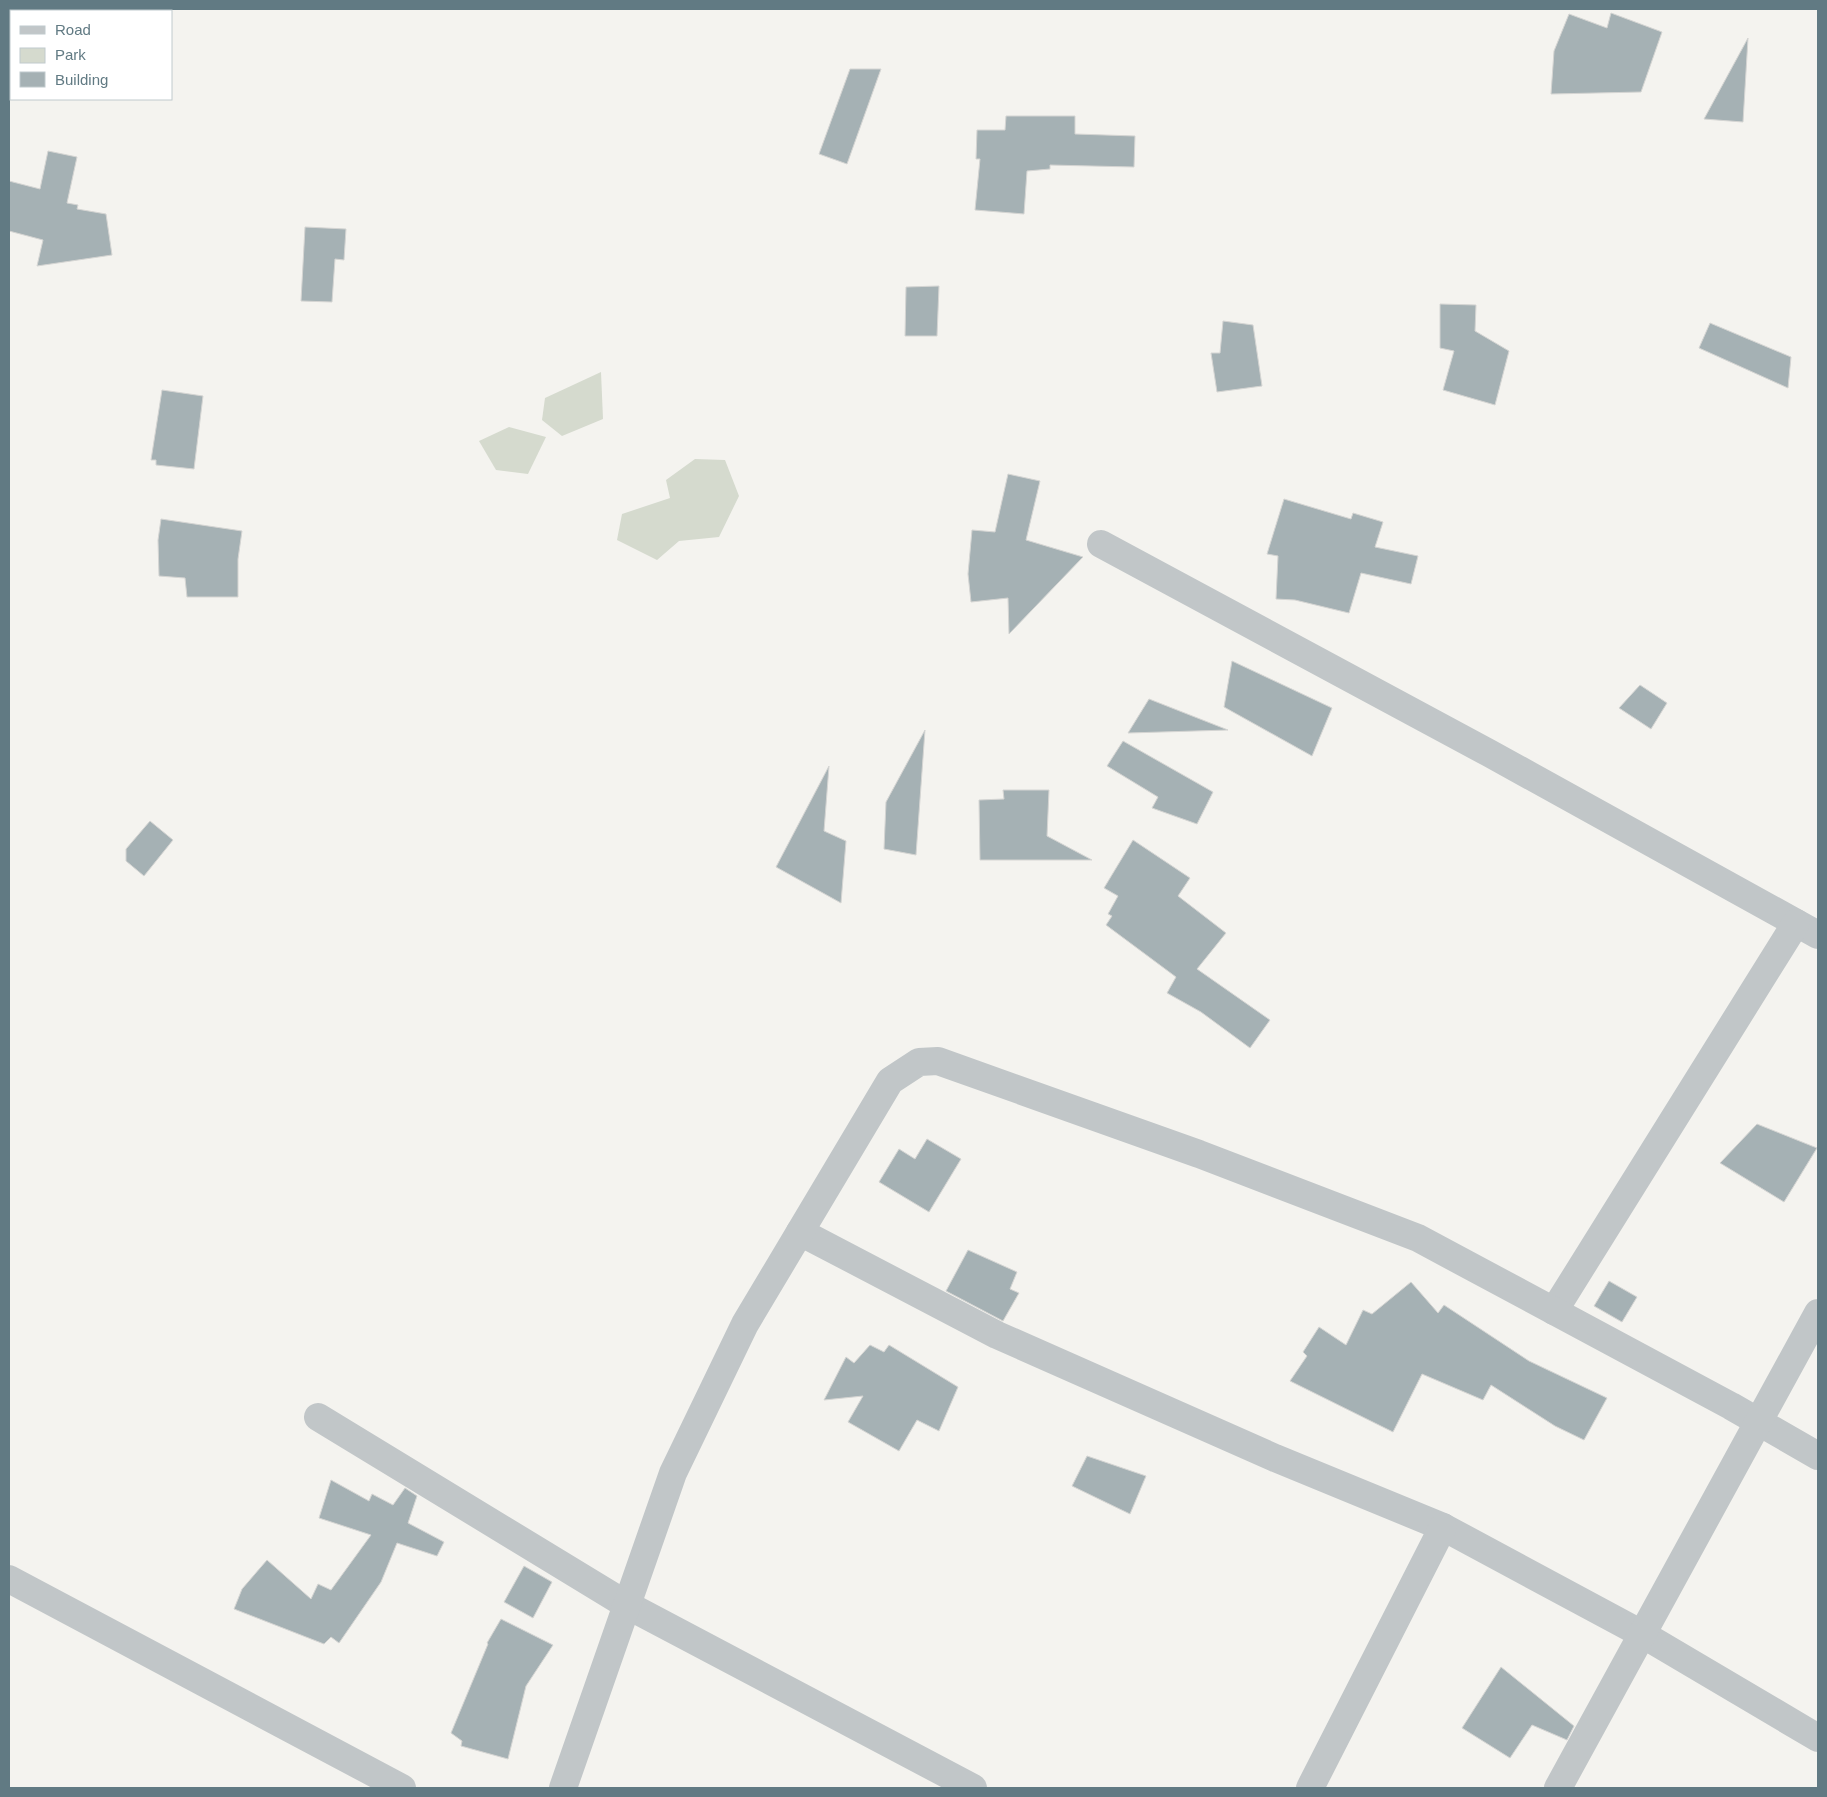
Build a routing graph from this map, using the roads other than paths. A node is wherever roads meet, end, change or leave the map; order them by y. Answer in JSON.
{"nodes":[{"id":1,"x":1101,"y":544,"type":"dead end"},
{"id":2,"x":1807,"y":929,"type":"edge"},
{"id":3,"x":800,"y":1232,"type":"junction"},
{"id":4,"x":1554,"y":1312,"type":"junction"},
{"id":5,"x":1818,"y":1313,"type":"edge"},
{"id":6,"x":318,"y":1417,"type":"dead end"},
{"id":7,"x":1758,"y":1422,"type":"junction"},
{"id":8,"x":1818,"y":1456,"type":"edge"},
{"id":9,"x":1443,"y":1527,"type":"junction"},
{"id":10,"x":9,"y":1579,"type":"edge"},
{"id":11,"x":627,"y":1605,"type":"junction"},
{"id":12,"x":1642,"y":1634,"type":"junction"},
{"id":13,"x":1818,"y":1738,"type":"edge"},
{"id":14,"x":402,"y":1788,"type":"edge"},
{"id":15,"x":562,"y":1788,"type":"edge"},
{"id":16,"x":973,"y":1788,"type":"edge"},
{"id":17,"x":1310,"y":1788,"type":"edge"},
{"id":18,"x":1558,"y":1788,"type":"edge"}],
"edges":[{"from":1,"to":2,"type":"street"},
{"from":2,"to":4,"type":"street"},
{"from":3,"to":4,"type":"street"},
{"from":3,"to":9,"type":"street"},
{"from":3,"to":11,"type":"street"},
{"from":4,"to":7,"type":"street"},
{"from":5,"to":7,"type":"street"},
{"from":6,"to":11,"type":"street"},
{"from":7,"to":8,"type":"street"},
{"from":7,"to":12,"type":"street"},
{"from":9,"to":12,"type":"street"},
{"from":9,"to":17,"type":"street"},
{"from":10,"to":14,"type":"street"},
{"from":11,"to":15,"type":"street"},
{"from":11,"to":16,"type":"street"},
{"from":12,"to":13,"type":"street"},
{"from":12,"to":18,"type":"street"}]}
